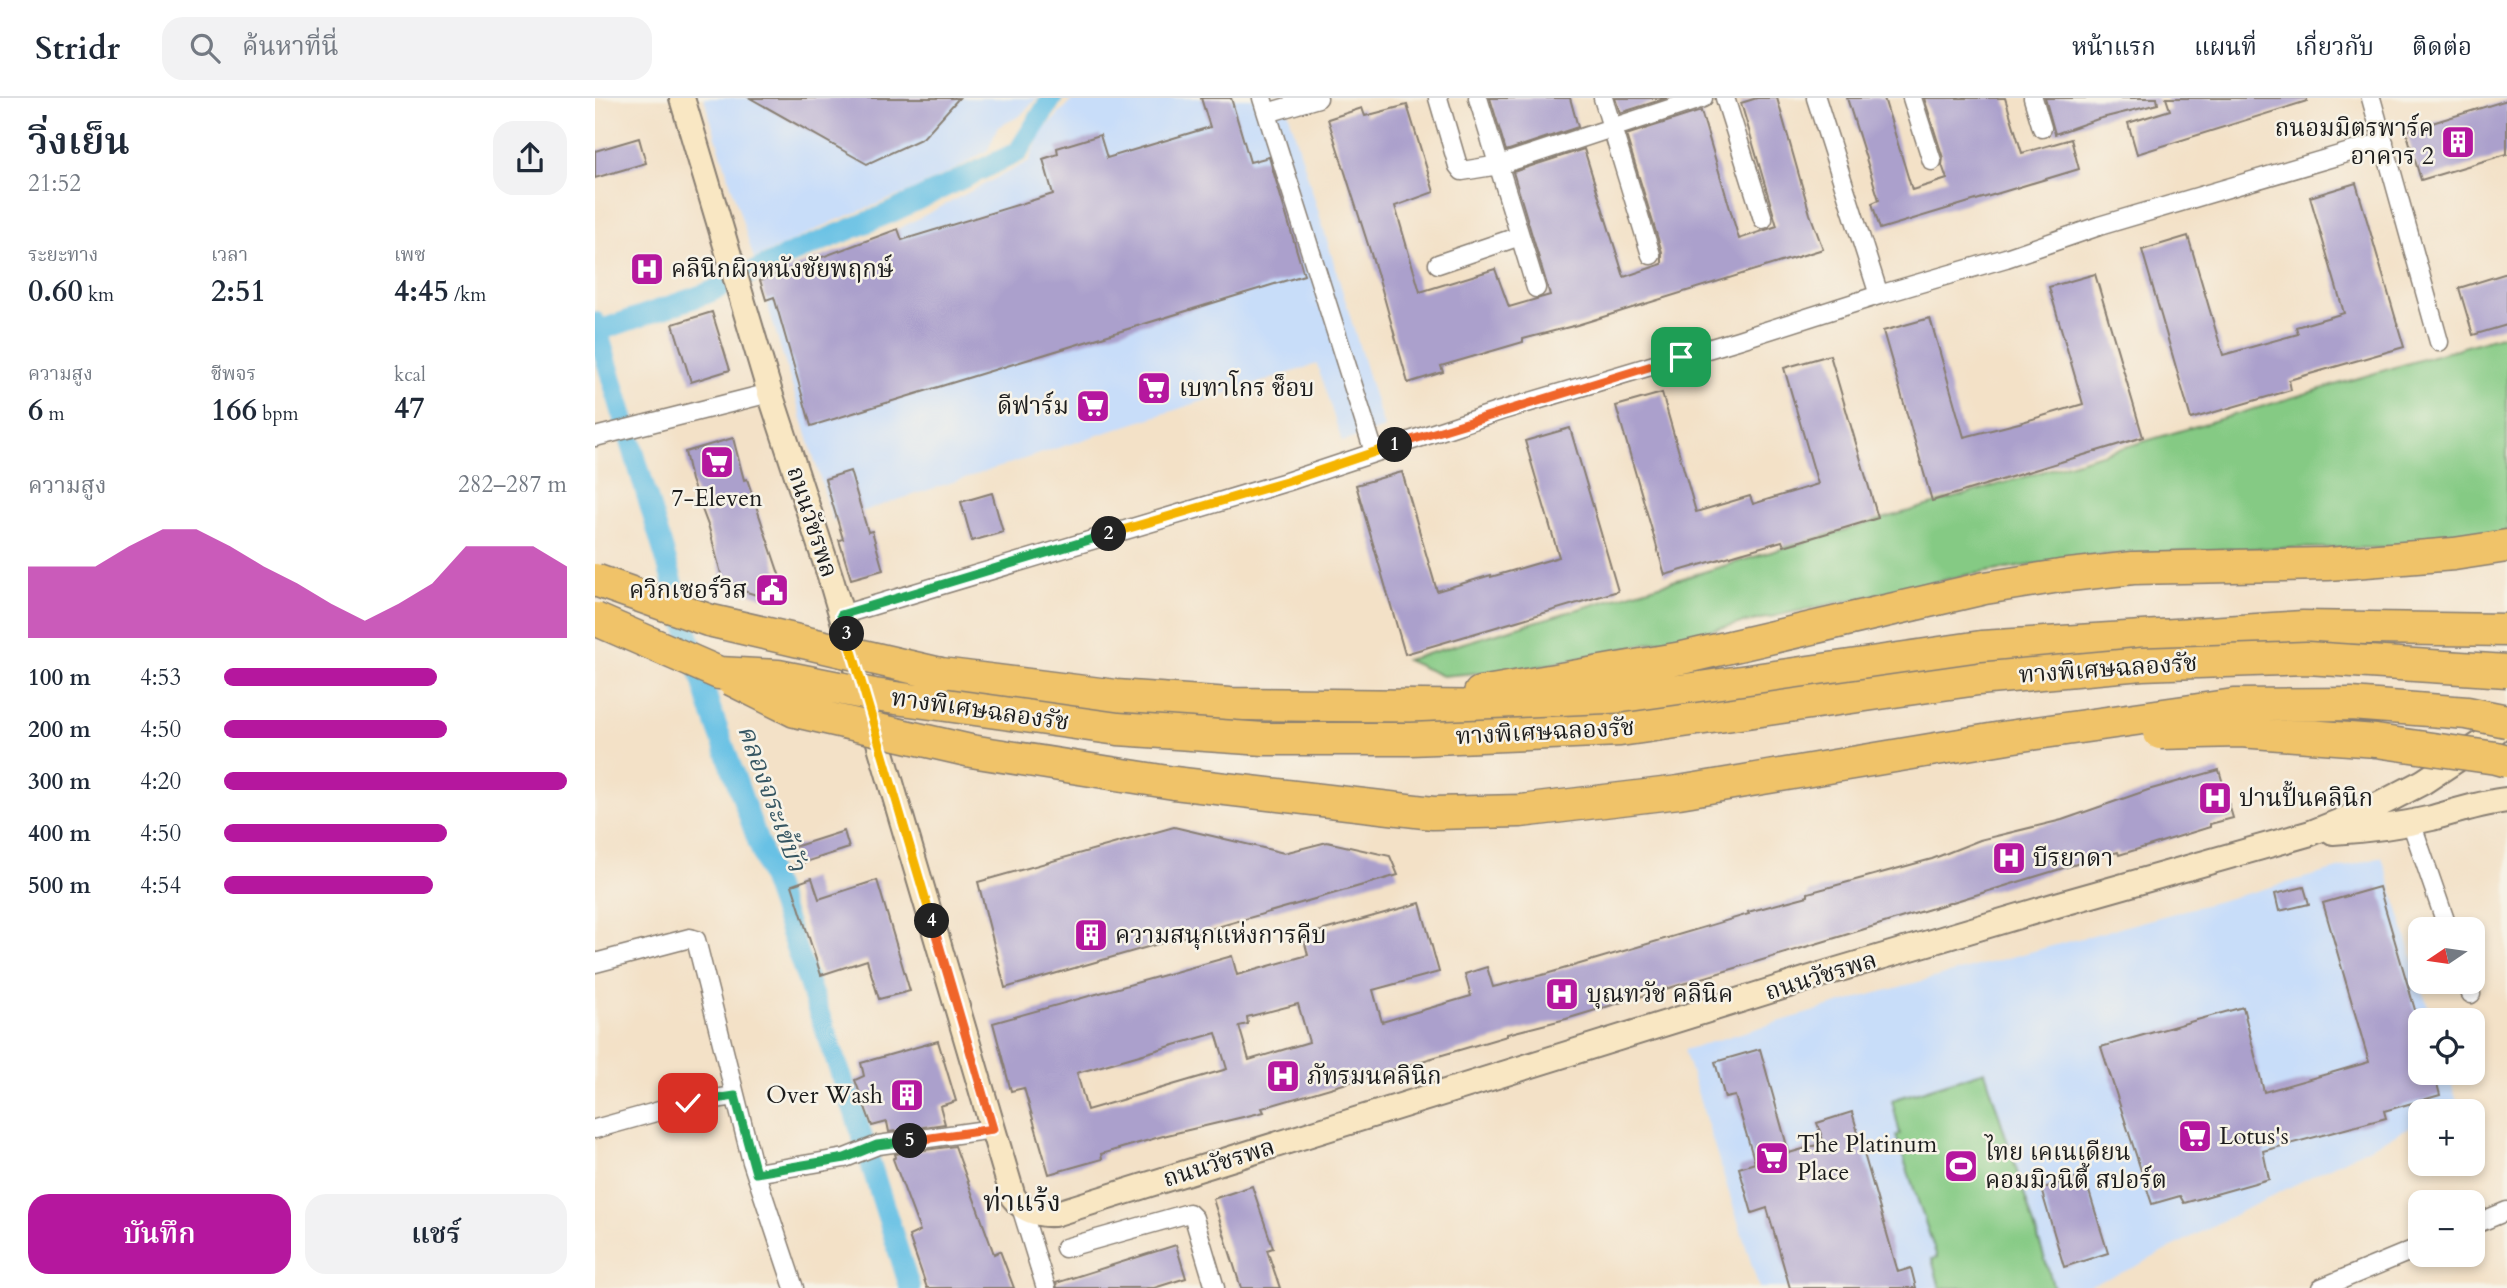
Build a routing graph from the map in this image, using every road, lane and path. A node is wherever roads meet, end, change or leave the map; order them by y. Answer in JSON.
{"nodes":[{"id":1,"x":682,"y":98,"type":"edge"},
{"id":2,"x":1318,"y":98,"type":"edge"},
{"id":3,"x":1438,"y":98,"type":"edge"},
{"id":4,"x":1478,"y":98,"type":"edge"},
{"id":5,"x":1603,"y":98,"type":"edge"},
{"id":6,"x":1703,"y":98,"type":"edge"},
{"id":7,"x":1725,"y":98,"type":"edge"},
{"id":8,"x":1816,"y":98,"type":"edge"},
{"id":9,"x":1912,"y":98,"type":"edge"},
{"id":10,"x":2033,"y":98,"type":"edge"},
{"id":11,"x":2371,"y":98,"type":"edge"},
{"id":12,"x":1264,"y":105,"type":"edge"},
{"id":13,"x":1612,"y":128,"type":"junction"},
{"id":14,"x":2042,"y":128,"type":"dead end"},
{"id":15,"x":2384,"y":142,"type":"junction"},
{"id":16,"x":1932,"y":161,"type":"dead end"},
{"id":17,"x":1499,"y":165,"type":"junction"},
{"id":18,"x":1763,"y":219,"type":"dead end"},
{"id":19,"x":1520,"y":236,"type":"junction"},
{"id":20,"x":1651,"y":255,"type":"dead end"},
{"id":21,"x":1438,"y":264,"type":"dead end"},
{"id":22,"x":1536,"y":288,"type":"dead end"},
{"id":23,"x":1879,"y":295,"type":"junction"},
{"id":24,"x":2439,"y":342,"type":"dead end"},
{"id":25,"x":770,"y":393,"type":"junction"},
{"id":26,"x":603,"y":436,"type":"edge"},
{"id":27,"x":1374,"y":452,"type":"junction"},
{"id":28,"x":2507,"y":546,"type":"edge"},
{"id":29,"x":595,"y":580,"type":"edge"},
{"id":30,"x":841,"y":615,"type":"junction"},
{"id":31,"x":595,"y":619,"type":"edge"},
{"id":32,"x":2507,"y":630,"type":"edge"},
{"id":33,"x":2507,"y":671,"type":"edge"},
{"id":34,"x":719,"y":673,"type":"junction"},
{"id":35,"x":1425,"y":708,"type":"junction"},
{"id":36,"x":2507,"y":721,"type":"edge"},
{"id":37,"x":2007,"y":737,"type":"junction"},
{"id":38,"x":2507,"y":761,"type":"edge"},
{"id":39,"x":2507,"y":800,"type":"edge"},
{"id":40,"x":2411,"y":822,"type":"junction"},
{"id":41,"x":2311,"y":833,"type":"junction"},
{"id":42,"x":2444,"y":917,"type":"edge"},
{"id":43,"x":595,"y":963,"type":"edge"},
{"id":44,"x":735,"y":1096,"type":"junction"},
{"id":45,"x":595,"y":1129,"type":"edge"},
{"id":46,"x":993,"y":1129,"type":"junction"},
{"id":47,"x":756,"y":1173,"type":"junction"},
{"id":48,"x":1021,"y":1207,"type":"junction"},
{"id":49,"x":2507,"y":1210,"type":"edge"},
{"id":50,"x":2485,"y":1220,"type":"edge"},
{"id":51,"x":1065,"y":1248,"type":"dead end"},
{"id":52,"x":2408,"y":1253,"type":"edge"},
{"id":53,"x":2345,"y":1283,"type":"edge"},
{"id":54,"x":794,"y":1288,"type":"edge"},
{"id":55,"x":1046,"y":1288,"type":"edge"},
{"id":56,"x":1215,"y":1288,"type":"edge"},
{"id":57,"x":2321,"y":1288,"type":"edge"}],
"edges":[{"from":1,"to":25,"type":"main road","name":"ถนนวัชรพล"},
{"from":2,"to":12,"type":"street"},
{"from":3,"to":17,"type":"street"},
{"from":4,"to":17,"type":"street"},
{"from":5,"to":13,"type":"street"},
{"from":6,"to":13,"type":"street"},
{"from":7,"to":18,"type":"street"},
{"from":8,"to":23,"type":"street"},
{"from":9,"to":16,"type":"street"},
{"from":10,"to":14,"type":"street"},
{"from":11,"to":15,"type":"street"},
{"from":12,"to":27,"type":"street"},
{"from":13,"to":17,"type":"street"},
{"from":13,"to":20,"type":"street"},
{"from":15,"to":23,"type":"street"},
{"from":15,"to":24,"type":"street"},
{"from":17,"to":19,"type":"street"},
{"from":19,"to":21,"type":"street"},
{"from":19,"to":22,"type":"street"},
{"from":23,"to":27,"type":"street"},
{"from":25,"to":26,"type":"street"},
{"from":25,"to":30,"type":"main road","name":"ถนนวัชรพล"},
{"from":27,"to":30,"type":"street"},
{"from":28,"to":35,"type":"highway"},
{"from":29,"to":35,"type":"highway","name":"ทางพิเศษฉลองรัช","bridge":true},
{"from":30,"to":46,"type":"main road","name":"ถนนวัชรพล"},
{"from":31,"to":34,"type":"highway","name":"ทางพิเศษฉลองรัช","bridge":true},
{"from":32,"to":35,"type":"highway","name":"ทางพิเศษฉลองรัช"},
{"from":33,"to":34,"type":"highway","name":"ทางพิเศษฉลองรัช","bridge":true},
{"from":34,"to":37,"type":"highway","bridge":true},
{"from":36,"to":37,"type":"highway","bridge":true},
{"from":36,"to":41,"type":"main road","name":"ถนนวัชรพล"},
{"from":37,"to":38,"type":"highway","bridge":true},
{"from":39,"to":40,"type":"main road"},
{"from":40,"to":41,"type":"main road"},
{"from":40,"to":42,"type":"street"},
{"from":41,"to":48,"type":"main road","name":"ถนนวัชรพล"},
{"from":43,"to":44,"type":"street"},
{"from":44,"to":45,"type":"street"},
{"from":44,"to":47,"type":"street"},
{"from":46,"to":47,"type":"street"},
{"from":46,"to":48,"type":"main road","name":"ถนนวัชรพล"},
{"from":47,"to":54,"type":"street"},
{"from":48,"to":55,"type":"street"},
{"from":49,"to":50,"type":"street"},
{"from":51,"to":56,"type":"street"},
{"from":52,"to":53,"type":"street"},
{"from":53,"to":57,"type":"street"}]}
